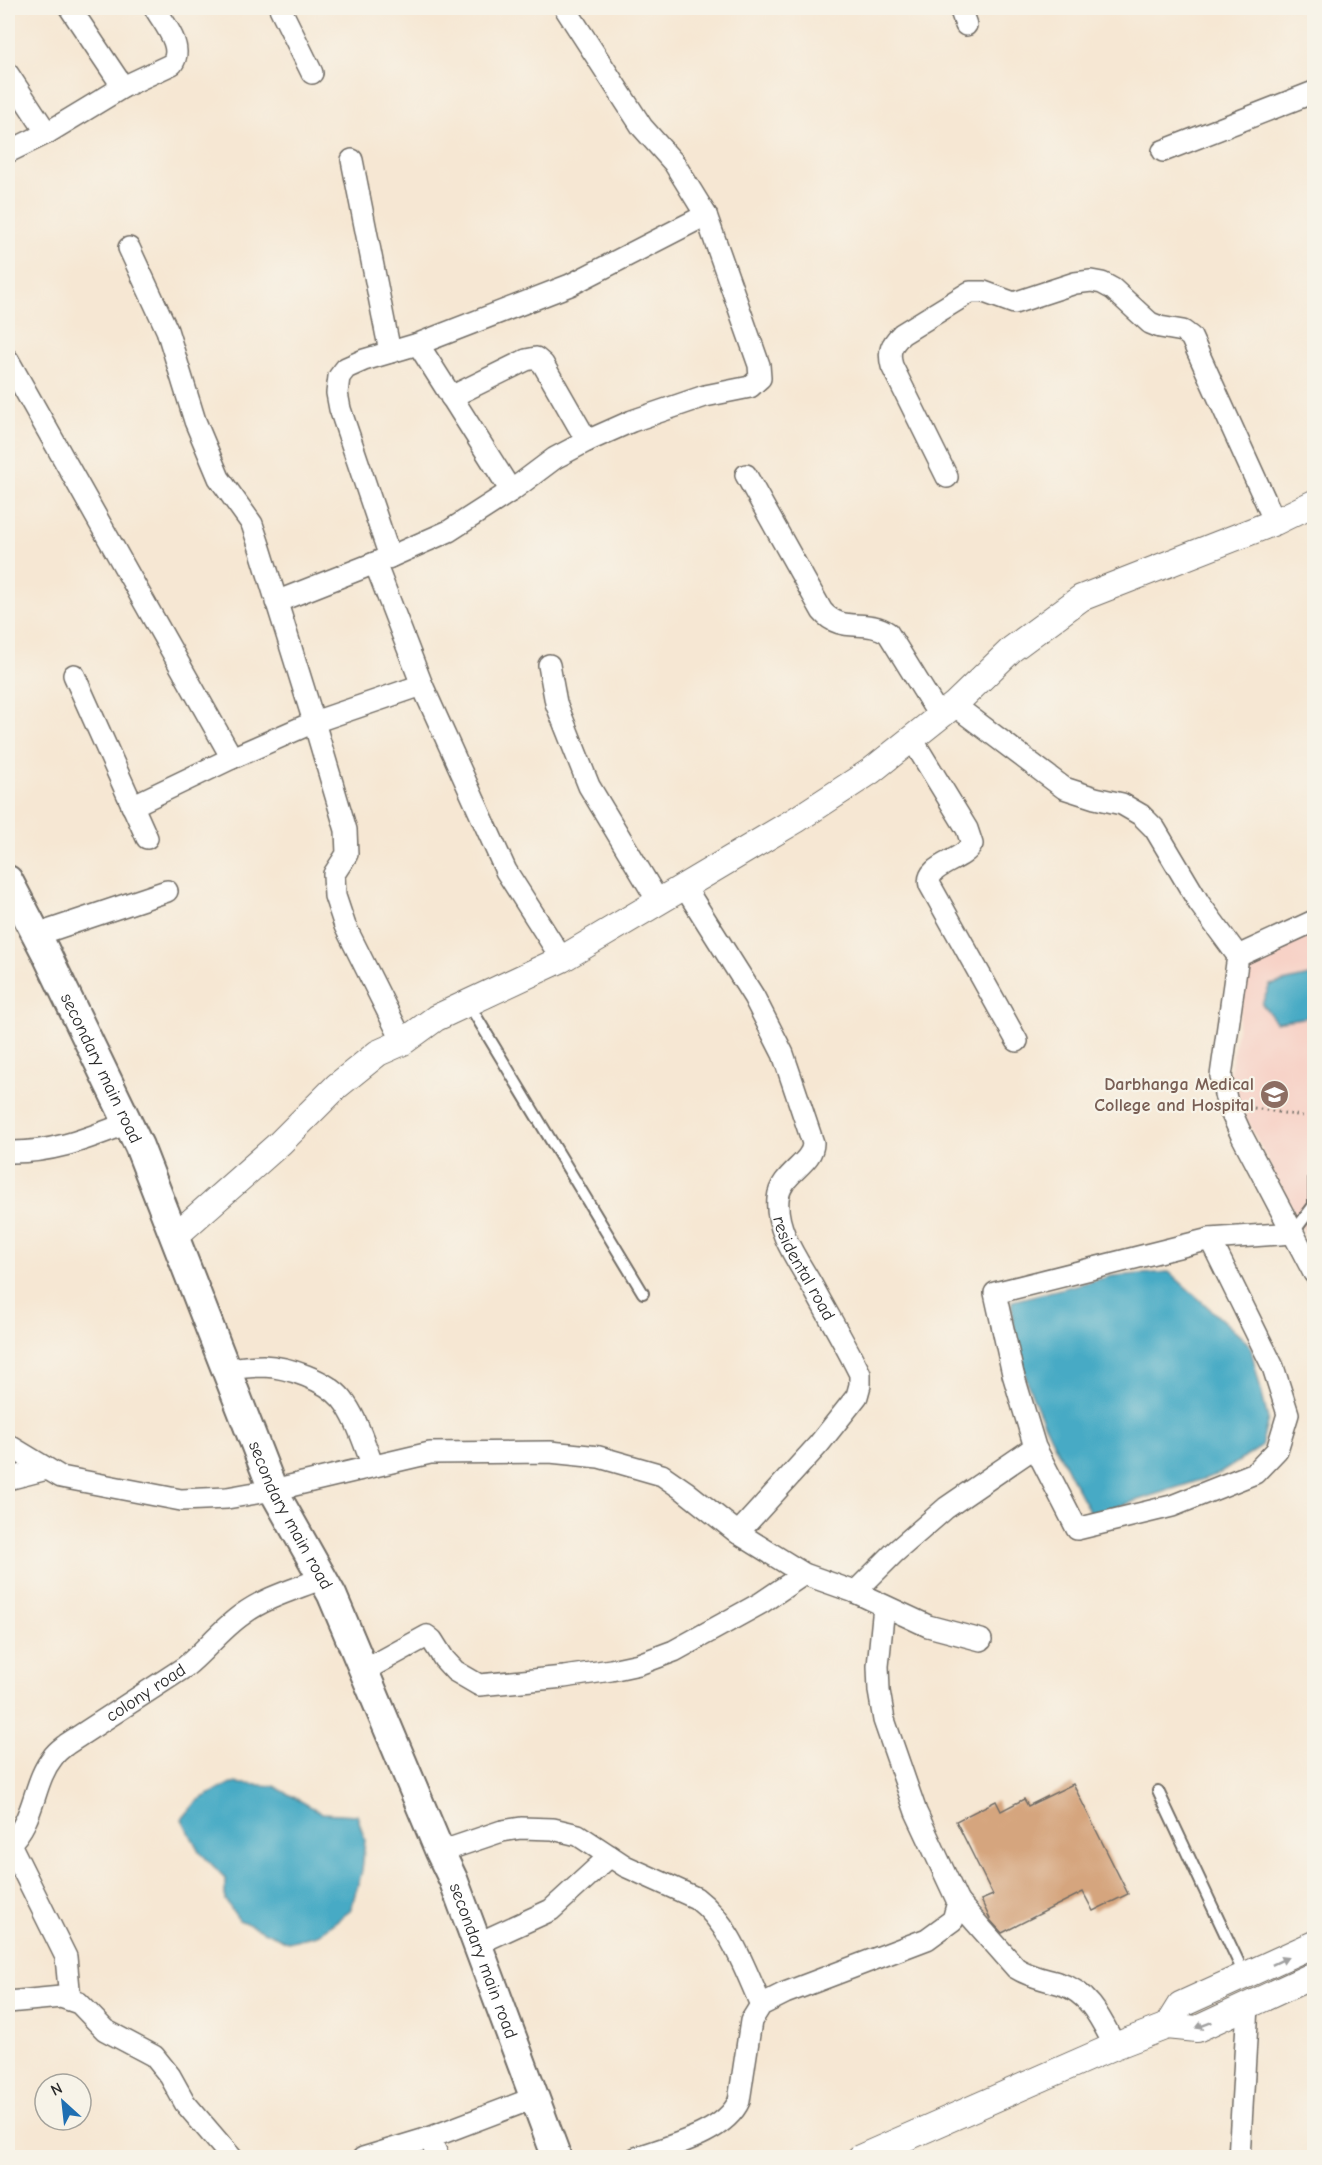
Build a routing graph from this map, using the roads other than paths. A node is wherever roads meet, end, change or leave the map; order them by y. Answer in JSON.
{"nodes":[{"id":1,"x":70,"y":8,"type":"edge"},
{"id":2,"x":155,"y":8,"type":"edge"},
{"id":3,"x":280,"y":8,"type":"edge"},
{"id":4,"x":565,"y":8,"type":"edge"},
{"id":5,"x":312,"y":72,"type":"dead end"},
{"id":6,"x":8,"y":74,"type":"edge"},
{"id":7,"x":123,"y":87,"type":"junction"},
{"id":8,"x":1314,"y":92,"type":"edge"},
{"id":9,"x":47,"y":133,"type":"junction"},
{"id":10,"x":8,"y":152,"type":"edge"},
{"id":11,"x":1163,"y":152,"type":"dead end"},
{"id":12,"x":352,"y":160,"type":"dead end"},
{"id":13,"x":706,"y":215,"type":"junction"},
{"id":14,"x":129,"y":248,"type":"dead end"},
{"id":15,"x":418,"y":344,"type":"junction"},
{"id":16,"x":390,"y":352,"type":"junction"},
{"id":17,"x":8,"y":360,"type":"edge"},
{"id":18,"x":452,"y":397,"type":"junction"},
{"id":19,"x":587,"y":441,"type":"junction"},
{"id":20,"x":746,"y":475,"type":"dead end"},
{"id":21,"x":947,"y":477,"type":"dead end"},
{"id":22,"x":511,"y":491,"type":"junction"},
{"id":23,"x":1314,"y":503,"type":"edge"},
{"id":24,"x":1275,"y":522,"type":"junction"},
{"id":25,"x":382,"y":560,"type":"junction"},
{"id":26,"x":276,"y":602,"type":"junction"},
{"id":27,"x":549,"y":665,"type":"dead end"},
{"id":28,"x":74,"y":675,"type":"dead end"},
{"id":29,"x":422,"y":685,"type":"junction"},
{"id":30,"x":947,"y":711,"type":"junction"},
{"id":31,"x":314,"y":722,"type":"junction"},
{"id":32,"x":912,"y":739,"type":"junction"},
{"id":33,"x":232,"y":758,"type":"junction"},
{"id":34,"x":132,"y":806,"type":"junction"},
{"id":35,"x":147,"y":838,"type":"dead end"},
{"id":36,"x":8,"y":880,"type":"edge"},
{"id":37,"x":684,"y":886,"type":"junction"},
{"id":38,"x":167,"y":891,"type":"dead end"},
{"id":39,"x":658,"y":901,"type":"junction"},
{"id":40,"x":1314,"y":921,"type":"edge"},
{"id":41,"x":36,"y":935,"type":"junction"},
{"id":42,"x":1238,"y":956,"type":"junction"},
{"id":43,"x":562,"y":959,"type":"junction"},
{"id":44,"x":468,"y":1003,"type":"junction"},
{"id":45,"x":1017,"y":1041,"type":"dead end"},
{"id":46,"x":403,"y":1042,"type":"junction"},
{"id":47,"x":128,"y":1123,"type":"junction"},
{"id":48,"x":8,"y":1152,"type":"edge"},
{"id":49,"x":1314,"y":1154,"type":"edge"},
{"id":50,"x":1293,"y":1233,"type":"junction"},
{"id":51,"x":174,"y":1237,"type":"junction"},
{"id":52,"x":1210,"y":1239,"type":"junction"},
{"id":53,"x":1314,"y":1273,"type":"edge"},
{"id":54,"x":643,"y":1293,"type":"dead end"},
{"id":55,"x":226,"y":1369,"type":"junction"},
{"id":56,"x":8,"y":1445,"type":"edge"},
{"id":57,"x":1035,"y":1447,"type":"junction"},
{"id":58,"x":373,"y":1466,"type":"junction"},
{"id":59,"x":47,"y":1469,"type":"junction"},
{"id":60,"x":8,"y":1479,"type":"edge"},
{"id":61,"x":273,"y":1490,"type":"junction"},
{"id":62,"x":738,"y":1533,"type":"junction"},
{"id":63,"x":804,"y":1574,"type":"junction"},
{"id":64,"x":323,"y":1578,"type":"junction"},
{"id":65,"x":855,"y":1592,"type":"junction"},
{"id":66,"x":884,"y":1606,"type":"junction"},
{"id":67,"x":981,"y":1640,"type":"dead end"},
{"id":68,"x":365,"y":1670,"type":"junction"},
{"id":69,"x":1158,"y":1791,"type":"dead end"},
{"id":70,"x":9,"y":1845,"type":"edge"},
{"id":71,"x":440,"y":1852,"type":"junction"},
{"id":72,"x":610,"y":1856,"type":"junction"},
{"id":73,"x":958,"y":1902,"type":"junction"},
{"id":74,"x":477,"y":1944,"type":"junction"},
{"id":75,"x":1314,"y":1944,"type":"edge"},
{"id":76,"x":1314,"y":1976,"type":"edge"},
{"id":77,"x":1245,"y":1977,"type":"junction"},
{"id":78,"x":70,"y":1999,"type":"junction"},
{"id":79,"x":8,"y":2002,"type":"edge"},
{"id":80,"x":761,"y":2005,"type":"junction"},
{"id":81,"x":1248,"y":2006,"type":"junction"},
{"id":82,"x":1167,"y":2026,"type":"junction"},
{"id":83,"x":1115,"y":2046,"type":"junction"},
{"id":84,"x":534,"y":2098,"type":"junction"},
{"id":85,"x":429,"y":2138,"type":"junction"},
{"id":86,"x":232,"y":2157,"type":"edge"},
{"id":87,"x":363,"y":2157,"type":"edge"},
{"id":88,"x":439,"y":2157,"type":"edge"},
{"id":89,"x":557,"y":2157,"type":"edge"},
{"id":90,"x":636,"y":2157,"type":"edge"},
{"id":91,"x":860,"y":2157,"type":"edge"},
{"id":92,"x":1239,"y":2157,"type":"edge"}],
"edges":[{"from":1,"to":7,"type":"street"},
{"from":2,"to":7,"type":"street"},
{"from":3,"to":5,"type":"street"},
{"from":4,"to":13,"type":"street"},
{"from":6,"to":9,"type":"street"},
{"from":7,"to":9,"type":"street"},
{"from":8,"to":11,"type":"street"},
{"from":9,"to":10,"type":"street"},
{"from":12,"to":16,"type":"street"},
{"from":13,"to":15,"type":"street"},
{"from":13,"to":19,"type":"street"},
{"from":14,"to":26,"type":"street"},
{"from":15,"to":16,"type":"street"},
{"from":15,"to":18,"type":"street"},
{"from":16,"to":25,"type":"street"},
{"from":17,"to":33,"type":"street"},
{"from":18,"to":19,"type":"street"},
{"from":18,"to":22,"type":"street"},
{"from":19,"to":22,"type":"street"},
{"from":20,"to":30,"type":"street"},
{"from":21,"to":24,"type":"street"},
{"from":22,"to":25,"type":"street"},
{"from":23,"to":24,"type":"street"},
{"from":24,"to":30,"type":"street"},
{"from":25,"to":26,"type":"street"},
{"from":25,"to":29,"type":"street"},
{"from":26,"to":31,"type":"street"},
{"from":27,"to":39,"type":"street"},
{"from":28,"to":34,"type":"street"},
{"from":29,"to":31,"type":"street"},
{"from":29,"to":43,"type":"street"},
{"from":30,"to":32,"type":"street"},
{"from":30,"to":42,"type":"street"},
{"from":31,"to":33,"type":"street"},
{"from":31,"to":46,"type":"street"},
{"from":32,"to":37,"type":"street"},
{"from":32,"to":45,"type":"street"},
{"from":33,"to":34,"type":"street"},
{"from":34,"to":35,"type":"street"},
{"from":36,"to":41,"type":"main road","name":"secondary main road"},
{"from":37,"to":39,"type":"street"},
{"from":37,"to":62,"type":"street","name":"residental road"},
{"from":38,"to":41,"type":"street"},
{"from":39,"to":43,"type":"street"},
{"from":40,"to":42,"type":"street"},
{"from":41,"to":47,"type":"main road","name":"secondary main road"},
{"from":42,"to":50,"type":"street"},
{"from":43,"to":44,"type":"street"},
{"from":44,"to":46,"type":"street"},
{"from":44,"to":54,"type":"lane"},
{"from":46,"to":51,"type":"street"},
{"from":47,"to":48,"type":"street"},
{"from":47,"to":51,"type":"main road","name":"secondary main road"},
{"from":49,"to":50,"type":"lane"},
{"from":50,"to":52,"type":"street"},
{"from":50,"to":53,"type":"street"},
{"from":51,"to":55,"type":"main road","name":"secondary main road"},
{"from":52,"to":57,"type":"street"},
{"from":52,"to":57,"type":"street"},
{"from":55,"to":58,"type":"street"},
{"from":55,"to":61,"type":"main road","name":"secondary main road"},
{"from":56,"to":59,"type":"street"},
{"from":57,"to":65,"type":"street"},
{"from":58,"to":61,"type":"street"},
{"from":58,"to":62,"type":"street"},
{"from":59,"to":60,"type":"street"},
{"from":59,"to":61,"type":"street"},
{"from":61,"to":64,"type":"main road","name":"secondary main road"},
{"from":62,"to":63,"type":"street"},
{"from":63,"to":65,"type":"street"},
{"from":63,"to":68,"type":"street"},
{"from":64,"to":68,"type":"main road","name":"secondary main road"},
{"from":64,"to":70,"type":"street","name":"colony road"},
{"from":65,"to":66,"type":"street"},
{"from":66,"to":67,"type":"street"},
{"from":66,"to":73,"type":"street"},
{"from":68,"to":71,"type":"main road","name":"secondary main road"},
{"from":69,"to":77,"type":"lane"},
{"from":70,"to":78,"type":"street"},
{"from":71,"to":72,"type":"street"},
{"from":71,"to":74,"type":"main road","name":"secondary main road"},
{"from":72,"to":74,"type":"street"},
{"from":72,"to":80,"type":"street"},
{"from":73,"to":80,"type":"street"},
{"from":73,"to":83,"type":"street"},
{"from":74,"to":84,"type":"main road","name":"secondary main road"},
{"from":77,"to":75,"type":"street","one_way":true},
{"from":76,"to":81,"type":"street"},
{"from":77,"to":82,"type":"street"},
{"from":78,"to":79,"type":"street"},
{"from":78,"to":86,"type":"street"},
{"from":80,"to":90,"type":"street"},
{"from":81,"to":82,"type":"street","one_way":true},
{"from":81,"to":92,"type":"street"},
{"from":82,"to":83,"type":"street"},
{"from":83,"to":91,"type":"street"},
{"from":84,"to":85,"type":"street"},
{"from":84,"to":89,"type":"main road","name":"secondary main road"},
{"from":85,"to":87,"type":"street"},
{"from":85,"to":88,"type":"street"}]}
